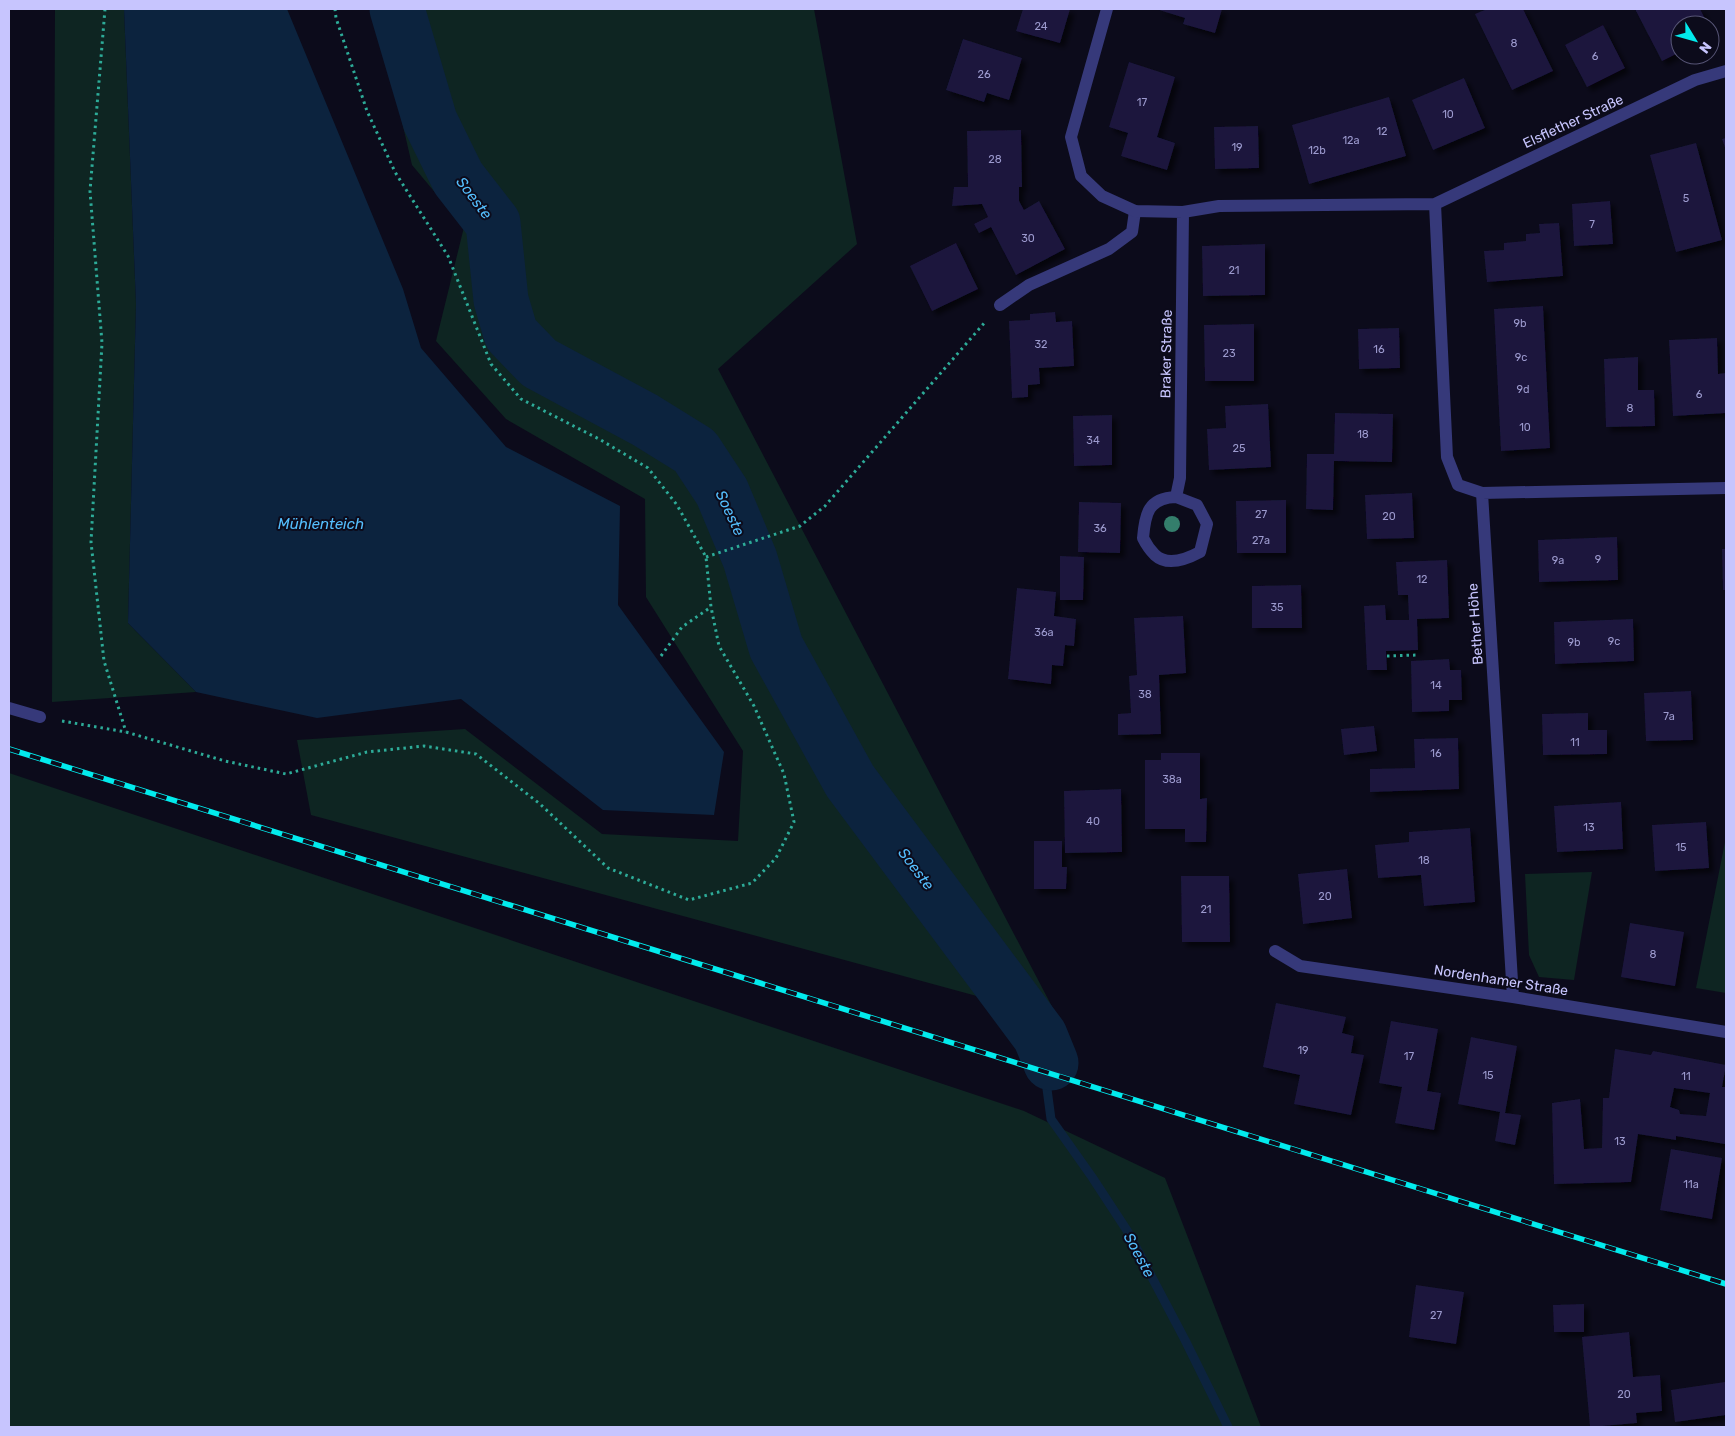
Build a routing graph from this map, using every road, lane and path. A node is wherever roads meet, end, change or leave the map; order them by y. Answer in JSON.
{"nodes":[{"id":1,"x":105,"y":9,"type":"edge"},
{"id":2,"x":335,"y":9,"type":"edge"},
{"id":3,"x":1107,"y":9,"type":"edge"},
{"id":4,"x":1726,"y":71,"type":"edge"},
{"id":5,"x":1434,"y":204,"type":"junction"},
{"id":6,"x":1135,"y":211,"type":"junction"},
{"id":7,"x":1183,"y":212,"type":"junction"},
{"id":8,"x":1000,"y":305,"type":"joint"},
{"id":9,"x":1726,"y":488,"type":"edge"},
{"id":10,"x":1482,"y":493,"type":"junction"},
{"id":11,"x":1176,"y":497,"type":"junction"},
{"id":12,"x":706,"y":557,"type":"junction"},
{"id":13,"x":711,"y":607,"type":"junction"},
{"id":14,"x":1418,"y":655,"type":"dead end"},
{"id":15,"x":662,"y":656,"type":"dead end"},
{"id":16,"x":1387,"y":656,"type":"dead end"},
{"id":17,"x":9,"y":708,"type":"edge"},
{"id":18,"x":40,"y":717,"type":"joint"},
{"id":19,"x":126,"y":732,"type":"junction"},
{"id":20,"x":1275,"y":951,"type":"dead end"},
{"id":21,"x":1513,"y":997,"type":"junction"},
{"id":22,"x":1726,"y":1032,"type":"edge"}],
"edges":[{"from":1,"to":19,"type":"path"},
{"from":2,"to":12,"type":"path"},
{"from":3,"to":6,"type":"street"},
{"from":4,"to":5,"type":"street","name":"Elsflether Straße"},
{"from":5,"to":7,"type":"street","name":"Elsflether Straße"},
{"from":5,"to":10,"type":"street"},
{"from":6,"to":7,"type":"street"},
{"from":6,"to":8,"type":"street"},
{"from":7,"to":11,"type":"street","name":"Braker Straße"},
{"from":8,"to":12,"type":"path"},
{"from":9,"to":10,"type":"street"},
{"from":10,"to":21,"type":"street","name":"Bether Höhe"},
{"from":11,"to":11,"type":"street"},
{"from":12,"to":13,"type":"path"},
{"from":13,"to":15,"type":"path"},
{"from":13,"to":19,"type":"path"},
{"from":14,"to":16,"type":"path"},
{"from":17,"to":18,"type":"street"},
{"from":18,"to":19,"type":"path"},
{"from":20,"to":21,"type":"street","name":"Nordenhamer Straße"},
{"from":21,"to":22,"type":"street","name":"Nordenhamer Straße"}]}
